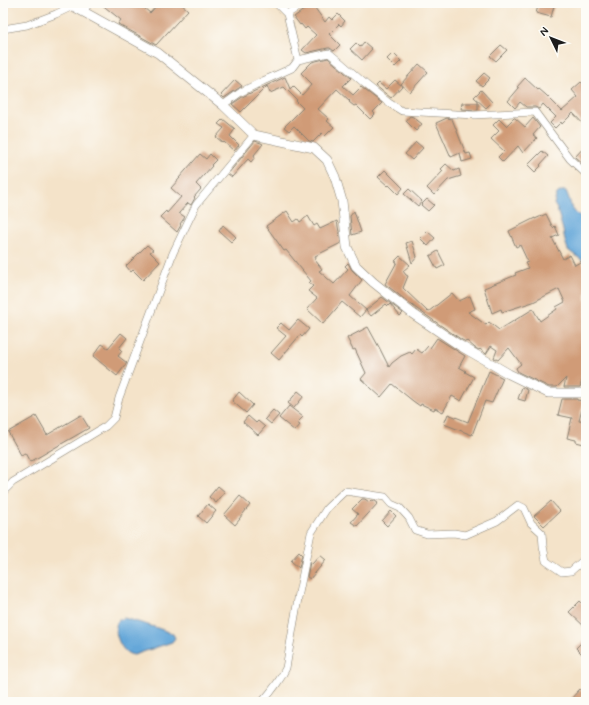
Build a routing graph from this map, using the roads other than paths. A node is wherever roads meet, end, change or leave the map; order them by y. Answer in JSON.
{"nodes":[{"id":1,"x":276,"y":3,"type":"edge"},
{"id":2,"x":304,"y":3,"type":"edge"},
{"id":3,"x":72,"y":4,"type":"edge"},
{"id":4,"x":87,"y":7,"type":"edge"},
{"id":5,"x":287,"y":14,"type":"junction"},
{"id":6,"x":3,"y":29,"type":"edge"},
{"id":7,"x":298,"y":60,"type":"junction"},
{"id":8,"x":223,"y":104,"type":"junction"},
{"id":9,"x":254,"y":135,"type":"junction"},
{"id":10,"x":586,"y":174,"type":"edge"},
{"id":11,"x":586,"y":394,"type":"edge"},
{"id":12,"x":3,"y":492,"type":"edge"},
{"id":13,"x":586,"y":558,"type":"edge"},
{"id":14,"x":262,"y":702,"type":"edge"}],
"edges":[{"from":1,"to":5,"type":"street"},
{"from":2,"to":5,"type":"street"},
{"from":3,"to":4,"type":"street"},
{"from":3,"to":6,"type":"street"},
{"from":4,"to":8,"type":"street"},
{"from":5,"to":7,"type":"street"},
{"from":7,"to":8,"type":"street"},
{"from":7,"to":10,"type":"street"},
{"from":8,"to":9,"type":"street"},
{"from":9,"to":11,"type":"street"},
{"from":9,"to":12,"type":"street"},
{"from":13,"to":14,"type":"street"}]}
